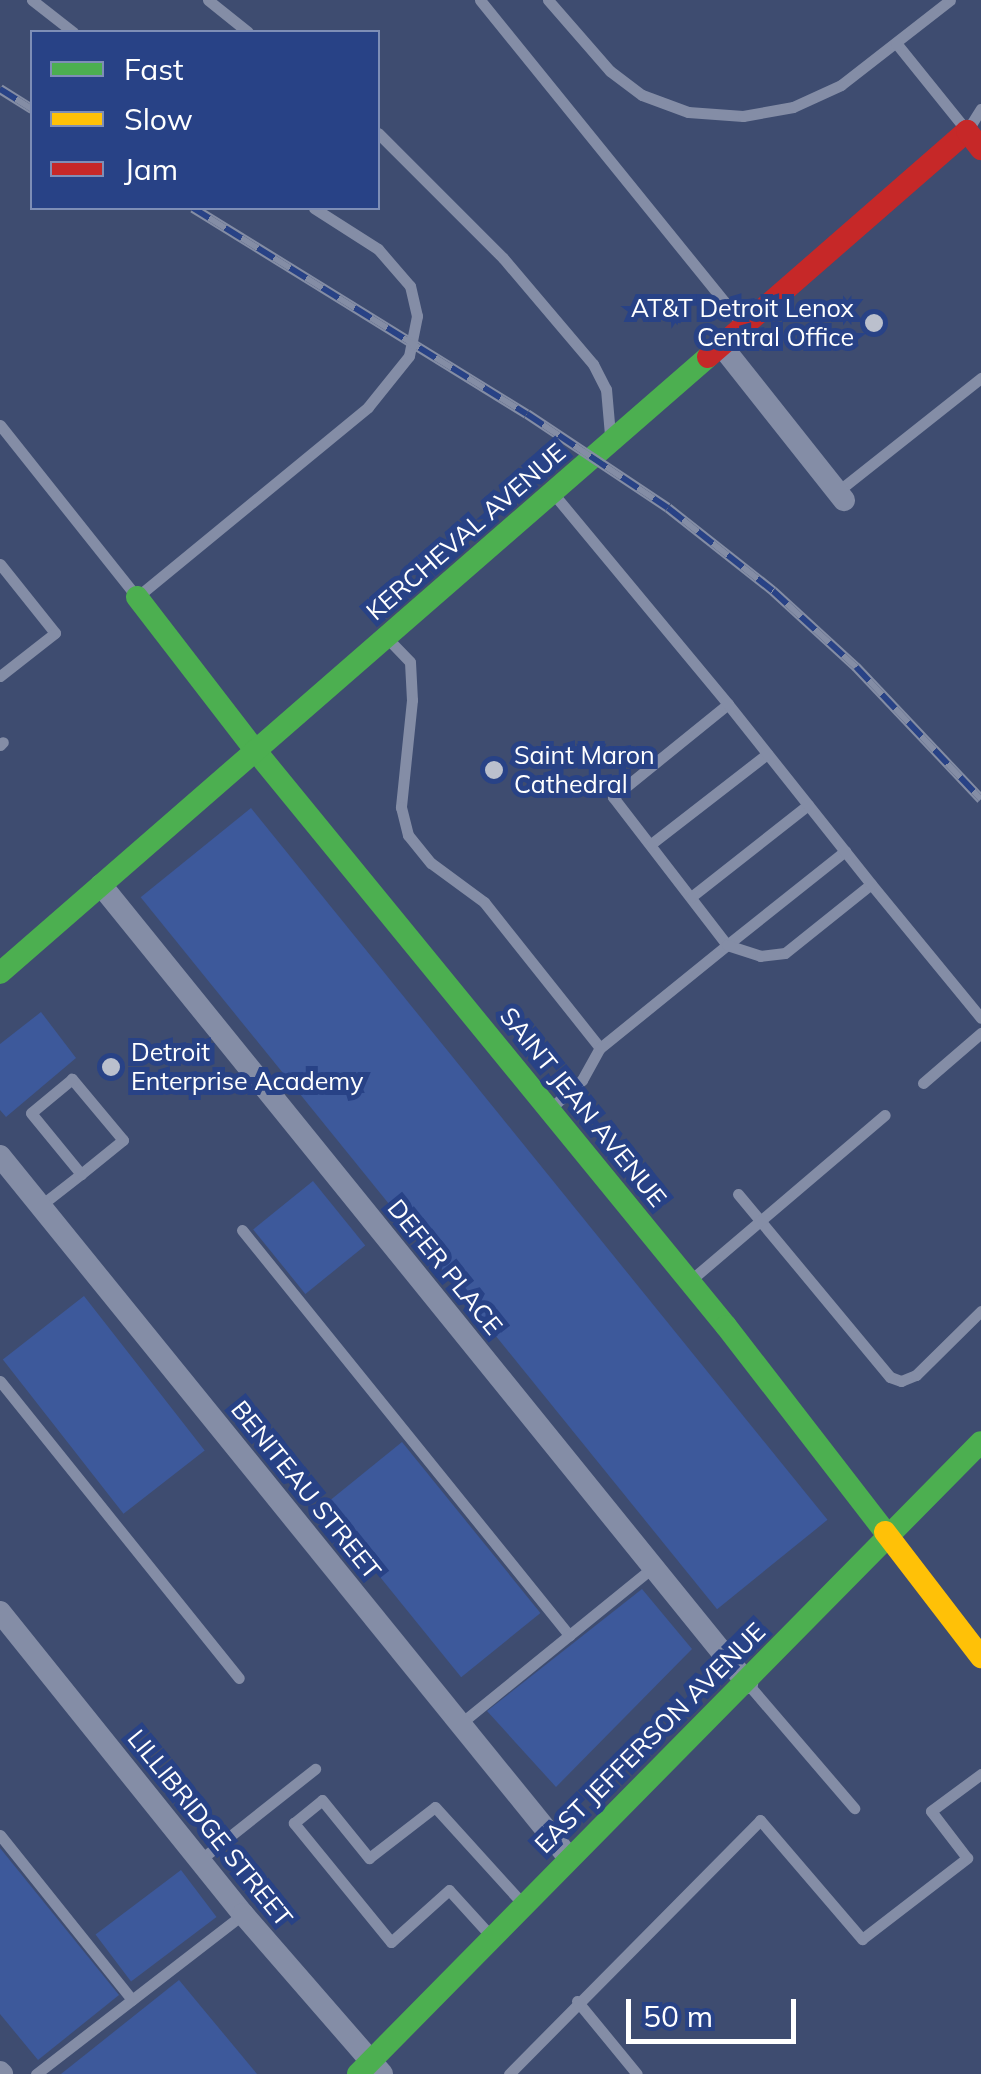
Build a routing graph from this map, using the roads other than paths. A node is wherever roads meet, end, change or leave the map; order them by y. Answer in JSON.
{"nodes":[{"id":1,"x":32,"y":0,"type":"edge"},
{"id":2,"x":208,"y":0,"type":"edge"},
{"id":3,"x":480,"y":0,"type":"edge"},
{"id":4,"x":548,"y":0,"type":"edge"},
{"id":5,"x":950,"y":0,"type":"edge"},
{"id":6,"x":70,"y":30,"type":"edge"},
{"id":7,"x":246,"y":30,"type":"edge"},
{"id":8,"x":896,"y":43,"type":"junction"},
{"id":9,"x":981,"y":109,"type":"edge"},
{"id":10,"x":380,"y":135,"type":"edge"},
{"id":11,"x":974,"y":140,"type":"edge"},
{"id":12,"x":317,"y":210,"type":"edge"},
{"id":13,"x":744,"y":325,"type":"junction"},
{"id":14,"x":721,"y":345,"type":"junction"},
{"id":15,"x":981,"y":378,"type":"edge"},
{"id":16,"x":0,"y":425,"type":"edge"},
{"id":17,"x":609,"y":443,"type":"junction"},
{"id":18,"x":553,"y":493,"type":"junction"},
{"id":19,"x":841,"y":496,"type":"joint"},
{"id":20,"x":0,"y":564,"type":"edge"},
{"id":21,"x":137,"y":597,"type":"junction"},
{"id":22,"x":386,"y":637,"type":"junction"},
{"id":23,"x":0,"y":676,"type":"edge"},
{"id":24,"x":728,"y":704,"type":"junction"},
{"id":25,"x":255,"y":750,"type":"junction"},
{"id":26,"x":768,"y":754,"type":"junction"},
{"id":27,"x":808,"y":805,"type":"junction"},
{"id":28,"x":650,"y":844,"type":"junction"},
{"id":29,"x":845,"y":851,"type":"junction"},
{"id":30,"x":870,"y":884,"type":"junction"},
{"id":31,"x":100,"y":885,"type":"junction"},
{"id":32,"x":691,"y":897,"type":"junction"},
{"id":33,"x":727,"y":945,"type":"junction"},
{"id":34,"x":0,"y":973,"type":"edge"},
{"id":35,"x":981,"y":1018,"type":"edge"},
{"id":36,"x":981,"y":1033,"type":"edge"},
{"id":37,"x":600,"y":1048,"type":"junction"},
{"id":38,"x":923,"y":1083,"type":"dead end"},
{"id":39,"x":550,"y":1109,"type":"junction"},
{"id":40,"x":885,"y":1115,"type":"dead end"},
{"id":41,"x":0,"y":1156,"type":"edge"},
{"id":42,"x":81,"y":1174,"type":"junction"},
{"id":43,"x":738,"y":1194,"type":"dead end"},
{"id":44,"x":40,"y":1206,"type":"junction"},
{"id":45,"x":761,"y":1222,"type":"junction"},
{"id":46,"x":242,"y":1230,"type":"dead end"},
{"id":47,"x":689,"y":1281,"type":"junction"},
{"id":48,"x":981,"y":1311,"type":"edge"},
{"id":49,"x":0,"y":1381,"type":"edge"},
{"id":50,"x":981,"y":1442,"type":"edge"},
{"id":51,"x":886,"y":1536,"type":"junction"},
{"id":52,"x":653,"y":1567,"type":"junction"},
{"id":53,"x":0,"y":1612,"type":"edge"},
{"id":54,"x":569,"y":1635,"type":"junction"},
{"id":55,"x":981,"y":1656,"type":"edge"},
{"id":56,"x":238,"y":1678,"type":"dead end"},
{"id":57,"x":746,"y":1683,"type":"junction"},
{"id":58,"x":460,"y":1724,"type":"junction"},
{"id":59,"x":315,"y":1769,"type":"dead end"},
{"id":60,"x":981,"y":1774,"type":"edge"},
{"id":61,"x":854,"y":1808,"type":"dead end"},
{"id":62,"x":0,"y":1835,"type":"edge"},
{"id":63,"x":569,"y":1858,"type":"junction"},
{"id":64,"x":200,"y":1860,"type":"junction"},
{"id":65,"x":523,"y":1904,"type":"junction"},
{"id":66,"x":243,"y":1914,"type":"junction"},
{"id":67,"x":492,"y":1937,"type":"junction"},
{"id":68,"x":132,"y":2000,"type":"junction"},
{"id":69,"x":578,"y":2001,"type":"junction"},
{"id":70,"x":371,"y":2069,"type":"edge"},
{"id":71,"x":36,"y":2074,"type":"edge"},
{"id":72,"x":509,"y":2074,"type":"edge"},
{"id":73,"x":637,"y":2074,"type":"edge"}],
"edges":[{"from":1,"to":6,"type":"lane"},
{"from":2,"to":7,"type":"lane"},
{"from":3,"to":13,"type":"lane"},
{"from":4,"to":8,"type":"lane"},
{"from":5,"to":8,"type":"lane"},
{"from":8,"to":11,"type":"lane"},
{"from":9,"to":11,"type":"lane"},
{"from":10,"to":17,"type":"lane"},
{"from":11,"to":13,"type":"street","name":"KERCHEVAL AVENUE"},
{"from":12,"to":21,"type":"lane"},
{"from":13,"to":14,"type":"street","name":"KERCHEVAL AVENUE"},
{"from":14,"to":17,"type":"street","name":"KERCHEVAL AVENUE"},
{"from":14,"to":19,"type":"street"},
{"from":15,"to":19,"type":"lane"},
{"from":16,"to":21,"type":"lane"},
{"from":17,"to":18,"type":"street","name":"KERCHEVAL AVENUE"},
{"from":18,"to":22,"type":"street","name":"KERCHEVAL AVENUE"},
{"from":18,"to":24,"type":"lane"},
{"from":20,"to":23,"type":"lane"},
{"from":21,"to":25,"type":"street","name":"SAINT JEAN AVENUE"},
{"from":22,"to":25,"type":"street","name":"KERCHEVAL AVENUE"},
{"from":22,"to":37,"type":"lane"},
{"from":24,"to":26,"type":"lane"},
{"from":24,"to":28,"type":"lane"},
{"from":25,"to":31,"type":"street","name":"KERCHEVAL AVENUE"},
{"from":25,"to":39,"type":"street","name":"SAINT JEAN AVENUE"},
{"from":26,"to":27,"type":"lane"},
{"from":26,"to":28,"type":"lane"},
{"from":27,"to":29,"type":"lane"},
{"from":27,"to":32,"type":"lane"},
{"from":28,"to":32,"type":"lane"},
{"from":29,"to":30,"type":"lane"},
{"from":29,"to":33,"type":"lane"},
{"from":30,"to":33,"type":"lane"},
{"from":30,"to":35,"type":"lane"},
{"from":31,"to":34,"type":"street","name":"KERCHEVAL AVENUE"},
{"from":31,"to":52,"type":"street","name":"DEFER PLACE"},
{"from":32,"to":33,"type":"lane"},
{"from":33,"to":37,"type":"lane"},
{"from":36,"to":38,"type":"lane"},
{"from":37,"to":39,"type":"lane"},
{"from":39,"to":47,"type":"street","name":"SAINT JEAN AVENUE"},
{"from":40,"to":45,"type":"lane"},
{"from":41,"to":44,"type":"street","name":"BENITEAU STREET"},
{"from":42,"to":42,"type":"lane"},
{"from":42,"to":44,"type":"lane"},
{"from":43,"to":45,"type":"lane"},
{"from":44,"to":58,"type":"street","name":"BENITEAU STREET"},
{"from":45,"to":47,"type":"lane"},
{"from":45,"to":48,"type":"lane"},
{"from":46,"to":54,"type":"lane"},
{"from":47,"to":51,"type":"street","name":"SAINT JEAN AVENUE"},
{"from":49,"to":56,"type":"lane"},
{"from":50,"to":51,"type":"street","name":"EAST JEFFERSON AVENUE"},
{"from":51,"to":55,"type":"street","name":"SAINT JEAN AVENUE"},
{"from":51,"to":57,"type":"street","name":"EAST JEFFERSON AVENUE"},
{"from":52,"to":54,"type":"lane"},
{"from":52,"to":57,"type":"street","name":"DEFER PLACE"},
{"from":53,"to":64,"type":"street","name":"LILLIBRIDGE STREET"},
{"from":54,"to":58,"type":"lane"},
{"from":57,"to":61,"type":"lane"},
{"from":57,"to":63,"type":"street","name":"EAST JEFFERSON AVENUE"},
{"from":58,"to":63,"type":"street","name":"BENITEAU STREET"},
{"from":59,"to":64,"type":"lane"},
{"from":60,"to":69,"type":"lane"},
{"from":62,"to":68,"type":"lane"},
{"from":63,"to":65,"type":"street","name":"EAST JEFFERSON AVENUE"},
{"from":64,"to":66,"type":"street","name":"LILLIBRIDGE STREET"},
{"from":65,"to":67,"type":"street","name":"EAST JEFFERSON AVENUE"},
{"from":65,"to":67,"type":"lane"},
{"from":66,"to":68,"type":"lane"},
{"from":66,"to":70,"type":"street","name":"LILLIBRIDGE STREET"},
{"from":67,"to":70,"type":"street","name":"EAST JEFFERSON AVENUE"},
{"from":68,"to":71,"type":"lane"},
{"from":69,"to":72,"type":"lane"},
{"from":69,"to":73,"type":"lane"}]}
